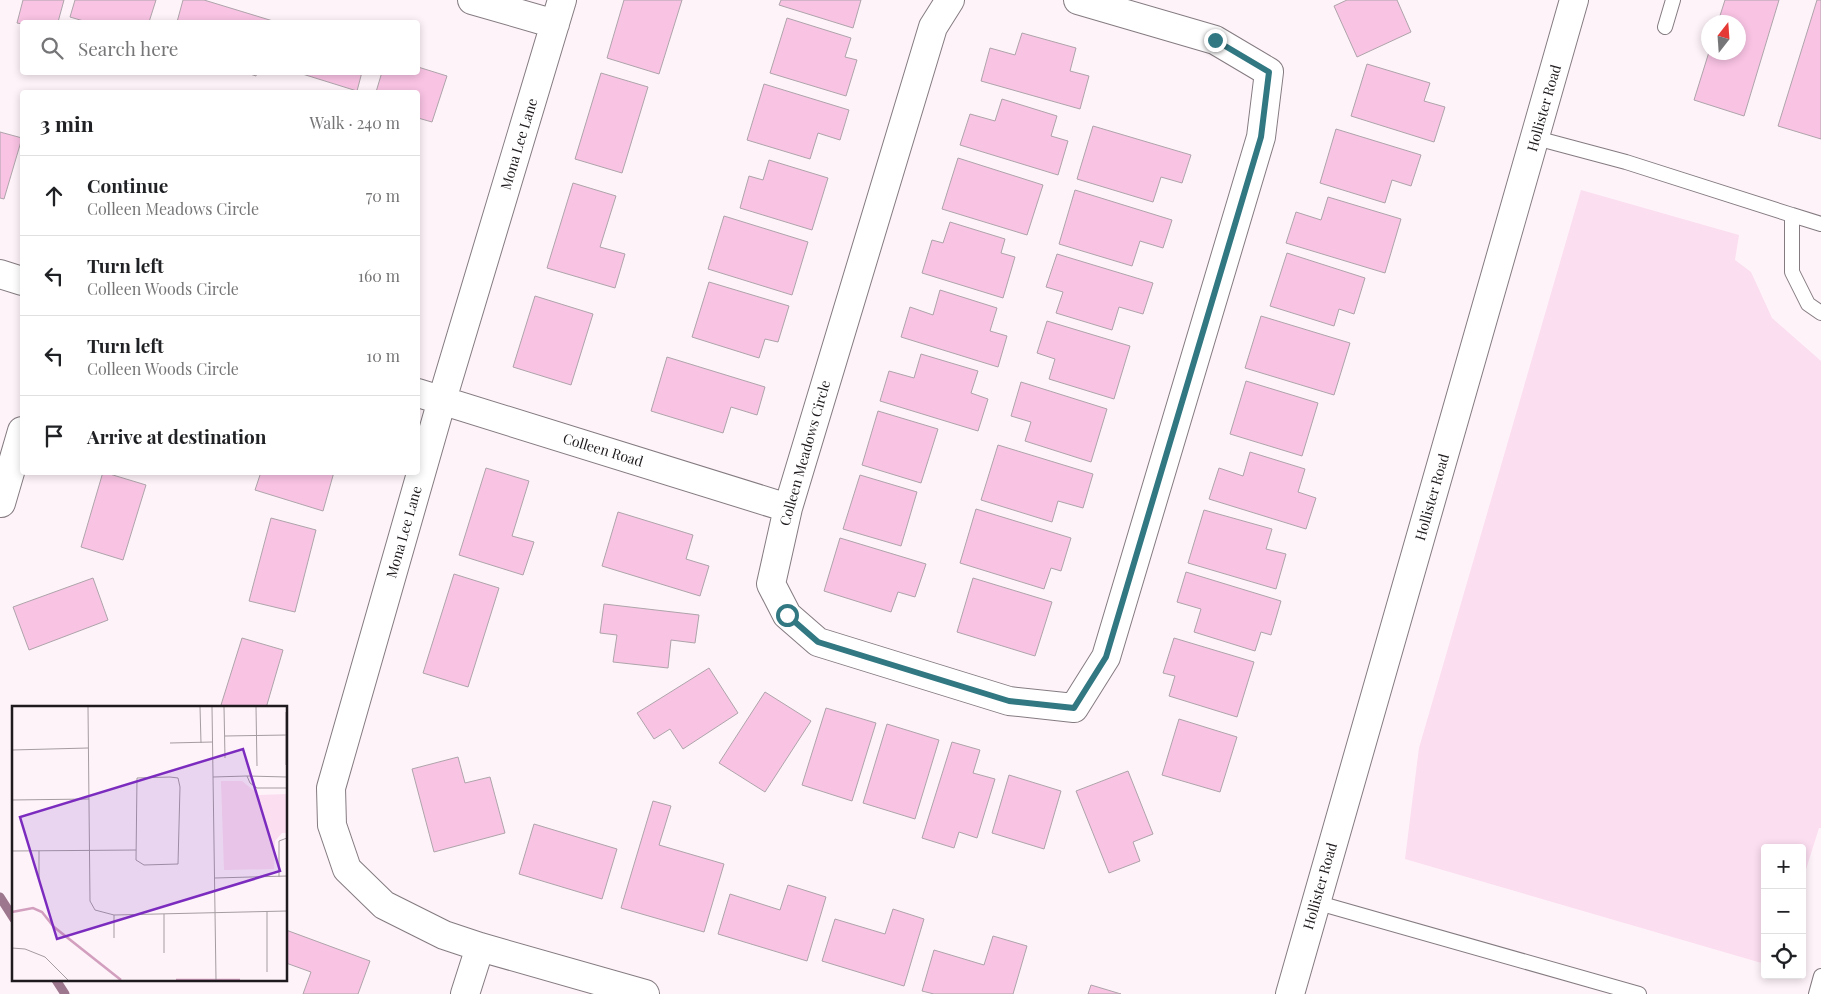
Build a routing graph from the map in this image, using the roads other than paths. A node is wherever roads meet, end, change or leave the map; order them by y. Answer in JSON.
{"nodes":[{"id":1,"x":472,"y":0,"type":"edge"},
{"id":2,"x":950,"y":0,"type":"edge"},
{"id":3,"x":1078,"y":0,"type":"edge"},
{"id":4,"x":1574,"y":0,"type":"edge"},
{"id":5,"x":1673,"y":0,"type":"edge"},
{"id":6,"x":559,"y":12,"type":"edge"},
{"id":7,"x":1665,"y":27,"type":"dead end"},
{"id":8,"x":1536,"y":138,"type":"junction"},
{"id":9,"x":1792,"y":215,"type":"junction"},
{"id":10,"x":1821,"y":224,"type":"edge"},
{"id":11,"x":0,"y":274,"type":"edge"},
{"id":12,"x":20,"y":280,"type":"edge"},
{"id":13,"x":1821,"y":313,"type":"edge"},
{"id":14,"x":430,"y":396,"type":"edge"},
{"id":15,"x":420,"y":436,"type":"edge"},
{"id":16,"x":20,"y":438,"type":"edge"},
{"id":17,"x":410,"y":475,"type":"edge"},
{"id":18,"x":1,"y":503,"type":"edge"},
{"id":19,"x":788,"y":508,"type":"junction"},
{"id":20,"x":1315,"y":902,"type":"junction"},
{"id":21,"x":480,"y":947,"type":"junction"},
{"id":22,"x":1821,"y":976,"type":"edge"},
{"id":23,"x":465,"y":994,"type":"edge"},
{"id":24,"x":645,"y":994,"type":"edge"},
{"id":25,"x":1290,"y":994,"type":"edge"},
{"id":26,"x":1639,"y":994,"type":"edge"},
{"id":27,"x":1816,"y":994,"type":"edge"}],
"edges":[{"from":1,"to":6,"type":"street"},
{"from":2,"to":19,"type":"street","name":"Colleen Meadows Circle"},
{"from":3,"to":19,"type":"street","name":"Colleen Meadows Circle"},
{"from":4,"to":8,"type":"street","name":"Hollister Road"},
{"from":5,"to":7,"type":"lane"},
{"from":6,"to":14,"type":"street","name":"Mona Lee Lane"},
{"from":8,"to":9,"type":"lane"},
{"from":8,"to":20,"type":"street","name":"Hollister Road"},
{"from":9,"to":10,"type":"lane"},
{"from":9,"to":13,"type":"lane"},
{"from":11,"to":12,"type":"street"},
{"from":14,"to":15,"type":"street","name":"Mona Lee Lane"},
{"from":14,"to":19,"type":"street","name":"Colleen Road"},
{"from":16,"to":18,"type":"street"},
{"from":17,"to":21,"type":"street","name":"Mona Lee Lane"},
{"from":20,"to":25,"type":"street","name":"Hollister Road"},
{"from":20,"to":26,"type":"lane"},
{"from":21,"to":23,"type":"street"},
{"from":21,"to":24,"type":"street","name":"Mona Lee Lane"},
{"from":22,"to":27,"type":"lane"}]}
